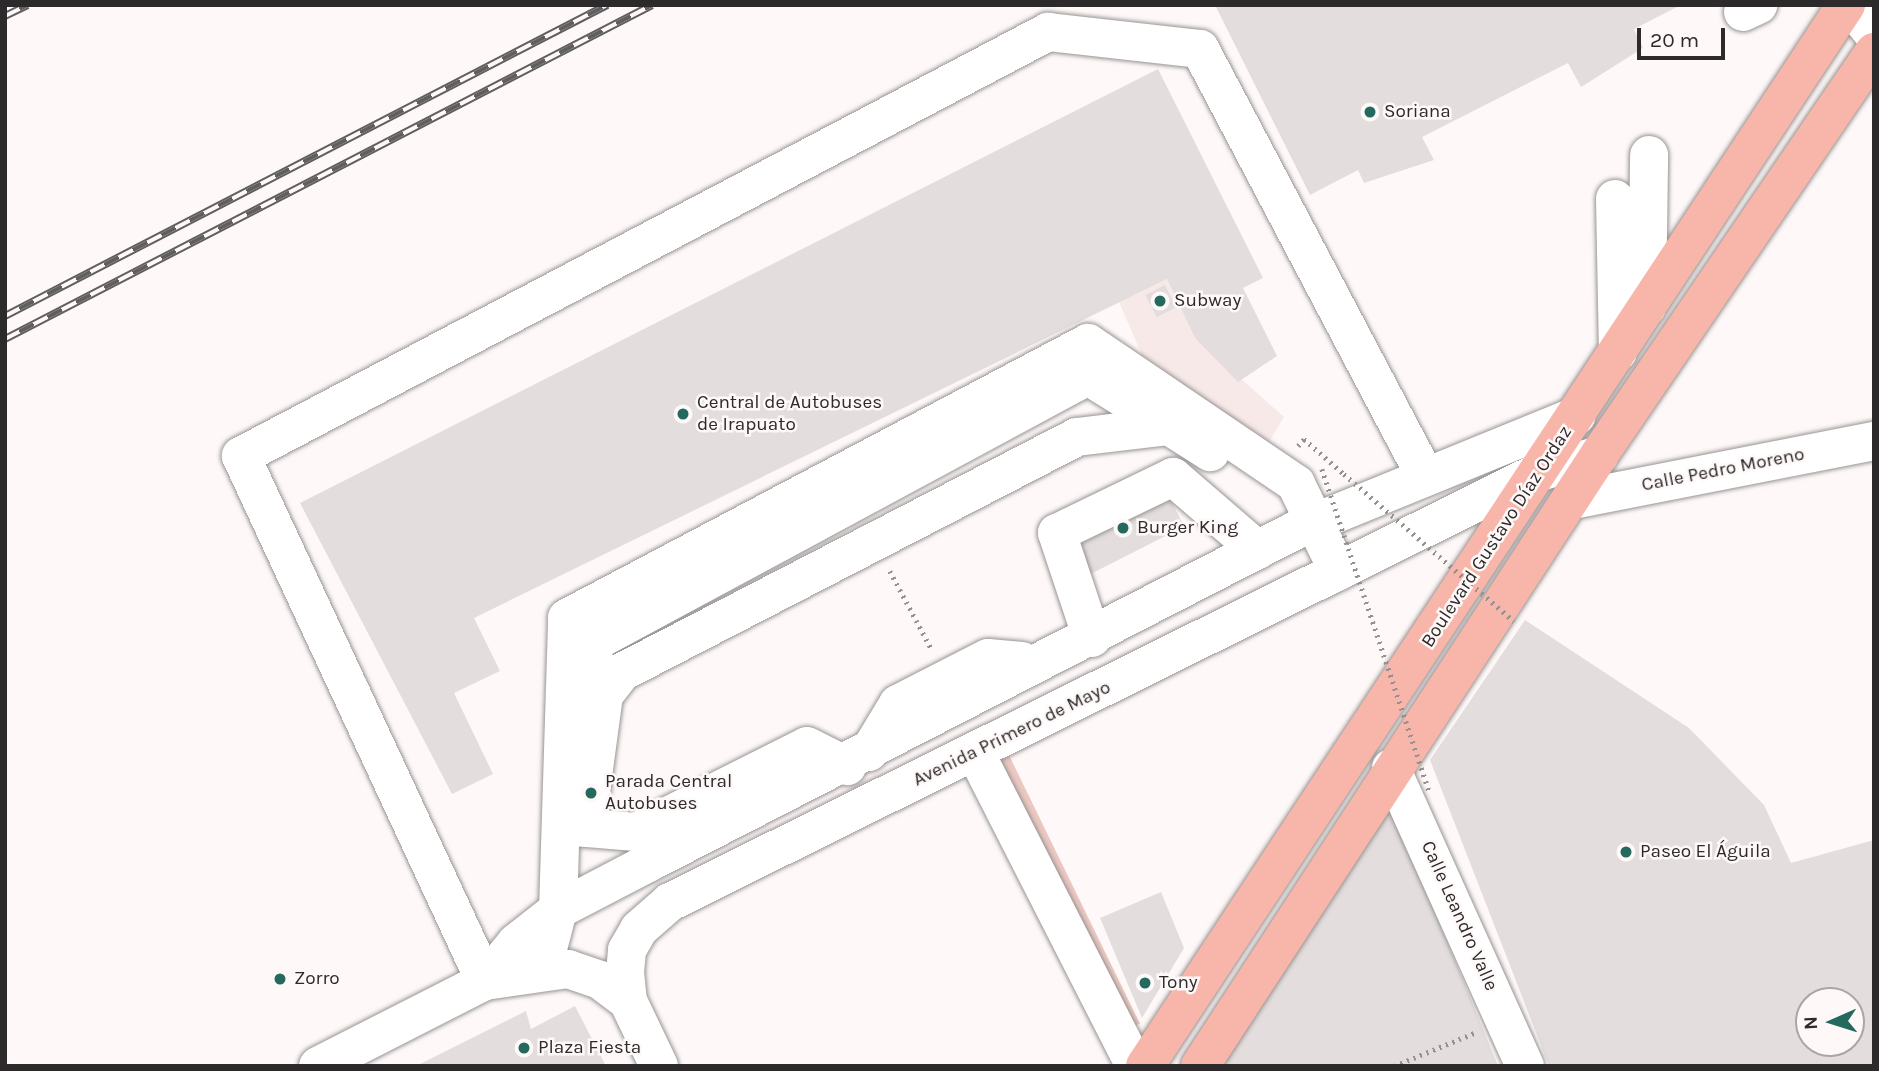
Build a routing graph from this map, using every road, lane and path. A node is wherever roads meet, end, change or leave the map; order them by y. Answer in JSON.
{"nodes":[{"id":1,"x":1848,"y":5,"type":"edge"},
{"id":2,"x":1874,"y":35,"type":"edge"},
{"id":3,"x":1874,"y":52,"type":"edge"},
{"id":4,"x":1649,"y":155,"type":"dead end"},
{"id":5,"x":1615,"y":199,"type":"dead end"},
{"id":6,"x":1647,"y":307,"type":"junction"},
{"id":7,"x":1618,"y":352,"type":"junction"},
{"id":8,"x":1576,"y":416,"type":"junction"},
{"id":9,"x":1169,"y":426,"type":"junction"},
{"id":10,"x":1304,"y":439,"type":"dead end"},
{"id":11,"x":1874,"y":440,"type":"edge"},
{"id":12,"x":1599,"y":455,"type":"junction"},
{"id":13,"x":1322,"y":468,"type":"dead end"},
{"id":14,"x":1536,"y":473,"type":"junction"},
{"id":15,"x":1425,"y":475,"type":"junction"},
{"id":16,"x":1573,"y":500,"type":"junction"},
{"id":17,"x":1306,"y":526,"type":"junction"},
{"id":18,"x":1258,"y":550,"type":"junction"},
{"id":19,"x":1328,"y":577,"type":"junction"},
{"id":20,"x":1514,"y":621,"type":"dead end"},
{"id":21,"x":1092,"y":638,"type":"junction"},
{"id":22,"x":565,"y":722,"type":"junction"},
{"id":23,"x":986,"y":747,"type":"junction"},
{"id":24,"x":857,"y":760,"type":"junction"},
{"id":25,"x":1391,"y":768,"type":"junction"},
{"id":26,"x":1430,"y":793,"type":"dead end"},
{"id":27,"x":575,"y":827,"type":"junction"},
{"id":28,"x":650,"y":862,"type":"junction"},
{"id":29,"x":558,"y":910,"type":"junction"},
{"id":30,"x":639,"y":929,"type":"junction"},
{"id":31,"x":542,"y":972,"type":"junction"},
{"id":32,"x":485,"y":981,"type":"junction"},
{"id":33,"x":628,"y":1001,"type":"junction"},
{"id":34,"x":1505,"y":1021,"type":"junction"},
{"id":35,"x":1144,"y":1063,"type":"edge"},
{"id":36,"x":318,"y":1066,"type":"edge"},
{"id":37,"x":659,"y":1066,"type":"edge"},
{"id":38,"x":1200,"y":1066,"type":"edge"},
{"id":39,"x":1394,"y":1066,"type":"edge"},
{"id":40,"x":1525,"y":1066,"type":"edge"}],
"edges":[{"from":1,"to":2,"type":"street"},
{"from":1,"to":6,"type":"main road","name":"Boulevard Gustavo Díaz Ordaz"},
{"from":3,"to":12,"type":"main road","name":"Boulevard Gustavo Díaz Ordaz"},
{"from":4,"to":6,"type":"street"},
{"from":5,"to":7,"type":"street"},
{"from":6,"to":7,"type":"main road","name":"Boulevard Gustavo Díaz Ordaz"},
{"from":7,"to":8,"type":"main road","name":"Boulevard Gustavo Díaz Ordaz"},
{"from":8,"to":14,"type":"main road","name":"Boulevard Gustavo Díaz Ordaz"},
{"from":8,"to":15,"type":"street"},
{"from":9,"to":17,"type":"street"},
{"from":9,"to":22,"type":"street"},
{"from":9,"to":27,"type":"street"},
{"from":10,"to":20,"type":"path","bridge":true},
{"from":11,"to":16,"type":"street","name":"Calle Pedro Moreno"},
{"from":12,"to":14,"type":"street","name":"Avenida Primero de Mayo"},
{"from":12,"to":16,"type":"main road","name":"Boulevard Gustavo Díaz Ordaz"},
{"from":13,"to":26,"type":"path","bridge":true},
{"from":14,"to":19,"type":"street","name":"Avenida Primero de Mayo"},
{"from":14,"to":35,"type":"main road","name":"Boulevard Gustavo Díaz Ordaz"},
{"from":15,"to":17,"type":"street"},
{"from":15,"to":32,"type":"street"},
{"from":16,"to":25,"type":"main road","name":"Boulevard Gustavo Díaz Ordaz"},
{"from":17,"to":18,"type":"street"},
{"from":17,"to":19,"type":"street"},
{"from":17,"to":22,"type":"street"},
{"from":18,"to":21,"type":"street"},
{"from":18,"to":21,"type":"street"},
{"from":19,"to":23,"type":"street","name":"Avenida Primero de Mayo"},
{"from":21,"to":24,"type":"street"},
{"from":22,"to":27,"type":"street"},
{"from":23,"to":30,"type":"street","name":"Avenida Primero de Mayo"},
{"from":23,"to":35,"type":"street"},
{"from":24,"to":27,"type":"street"},
{"from":24,"to":28,"type":"street"},
{"from":25,"to":34,"type":"street","name":"Calle Leandro Valle"},
{"from":25,"to":38,"type":"main road","name":"Boulevard Gustavo Díaz Ordaz"},
{"from":27,"to":29,"type":"street"},
{"from":28,"to":29,"type":"street"},
{"from":28,"to":30,"type":"street"},
{"from":29,"to":31,"type":"street"},
{"from":29,"to":32,"type":"street"},
{"from":30,"to":33,"type":"street","name":"Avenida Primero de Mayo"},
{"from":31,"to":32,"type":"street"},
{"from":31,"to":33,"type":"street"},
{"from":32,"to":36,"type":"street"},
{"from":33,"to":37,"type":"street"},
{"from":34,"to":39,"type":"path"},
{"from":34,"to":40,"type":"street","name":"Calle Leandro Valle"}]}
